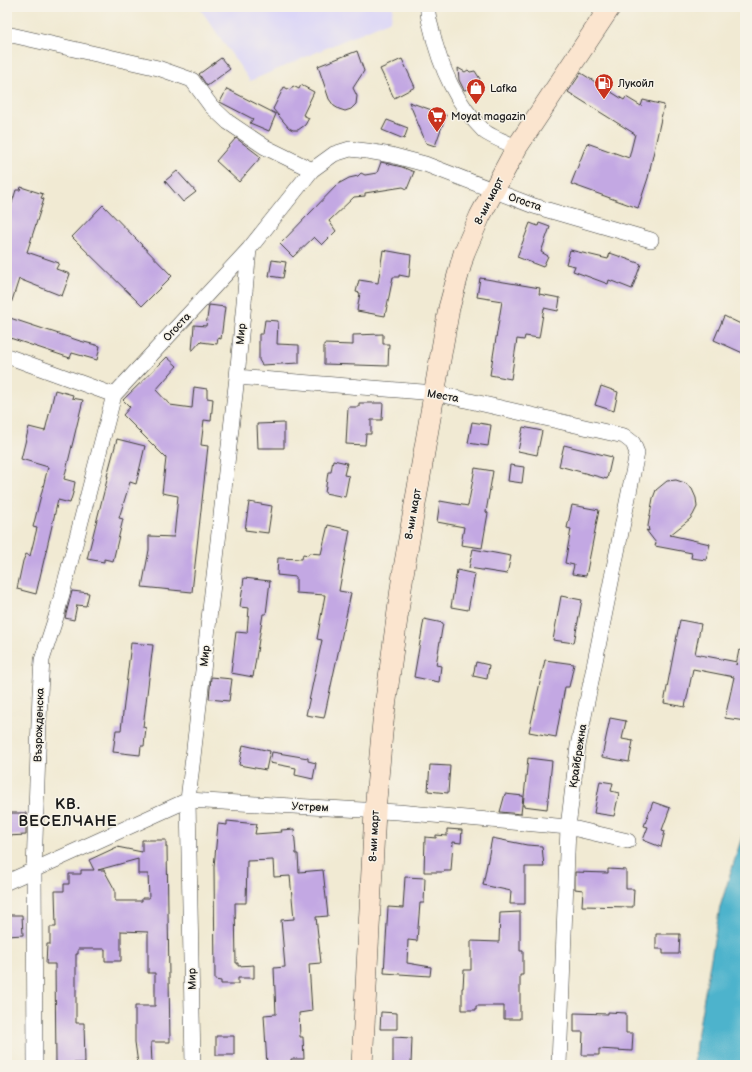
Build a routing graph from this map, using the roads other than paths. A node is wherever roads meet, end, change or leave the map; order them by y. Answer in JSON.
{"nodes":[{"id":1,"x":428,"y":7,"type":"edge"},
{"id":2,"x":610,"y":7,"type":"edge"},
{"id":3,"x":7,"y":34,"type":"edge"},
{"id":4,"x":517,"y":147,"type":"junction"},
{"id":5,"x":312,"y":170,"type":"junction"},
{"id":6,"x":494,"y":191,"type":"junction"},
{"id":7,"x":651,"y":240,"type":"dead end"},
{"id":8,"x":249,"y":249,"type":"junction"},
{"id":9,"x":7,"y":356,"type":"edge"},
{"id":10,"x":237,"y":377,"type":"junction"},
{"id":11,"x":435,"y":393,"type":"junction"},
{"id":12,"x":114,"y":395,"type":"junction"},
{"id":13,"x":637,"y":453,"type":"joint"},
{"id":14,"x":188,"y":800,"type":"junction"},
{"id":15,"x":375,"y":811,"type":"junction"},
{"id":16,"x":568,"y":827,"type":"junction"},
{"id":17,"x":628,"y":841,"type":"dead end"},
{"id":18,"x":34,"y":870,"type":"junction"},
{"id":19,"x":7,"y":882,"type":"edge"},
{"id":20,"x":35,"y":1065,"type":"edge"},
{"id":21,"x":193,"y":1065,"type":"edge"},
{"id":22,"x":362,"y":1065,"type":"edge"},
{"id":23,"x":559,"y":1065,"type":"edge"}],
"edges":[{"from":1,"to":4,"type":"street"},
{"from":2,"to":4,"type":"main road","name":"8-ми март"},
{"from":3,"to":5,"type":"street"},
{"from":4,"to":6,"type":"main road","name":"8-ми март"},
{"from":5,"to":6,"type":"street","name":"Огоста"},
{"from":5,"to":8,"type":"street","name":"Огоста"},
{"from":6,"to":7,"type":"street","name":"Огоста"},
{"from":6,"to":11,"type":"main road","name":"8-ми март"},
{"from":8,"to":10,"type":"street","name":"Мир"},
{"from":8,"to":12,"type":"street","name":"Огоста"},
{"from":9,"to":12,"type":"street"},
{"from":10,"to":11,"type":"street","name":"Места"},
{"from":10,"to":14,"type":"street","name":"Мир"},
{"from":11,"to":13,"type":"street","name":"Места"},
{"from":11,"to":15,"type":"main road","name":"8-ми март"},
{"from":12,"to":18,"type":"street","name":"Възрожденска"},
{"from":13,"to":16,"type":"street","name":"Крайбрежна"},
{"from":14,"to":15,"type":"street","name":"Устрем"},
{"from":14,"to":18,"type":"street","name":"Устрем"},
{"from":14,"to":21,"type":"street","name":"Мир"},
{"from":15,"to":16,"type":"street","name":"Устрем"},
{"from":15,"to":22,"type":"main road","name":"8-ми март"},
{"from":16,"to":17,"type":"street","name":"Устрем"},
{"from":16,"to":23,"type":"street","name":"Крайбрежна"},
{"from":18,"to":19,"type":"street","name":"Устрем"},
{"from":18,"to":20,"type":"street","name":"Възрожденска"}]}
